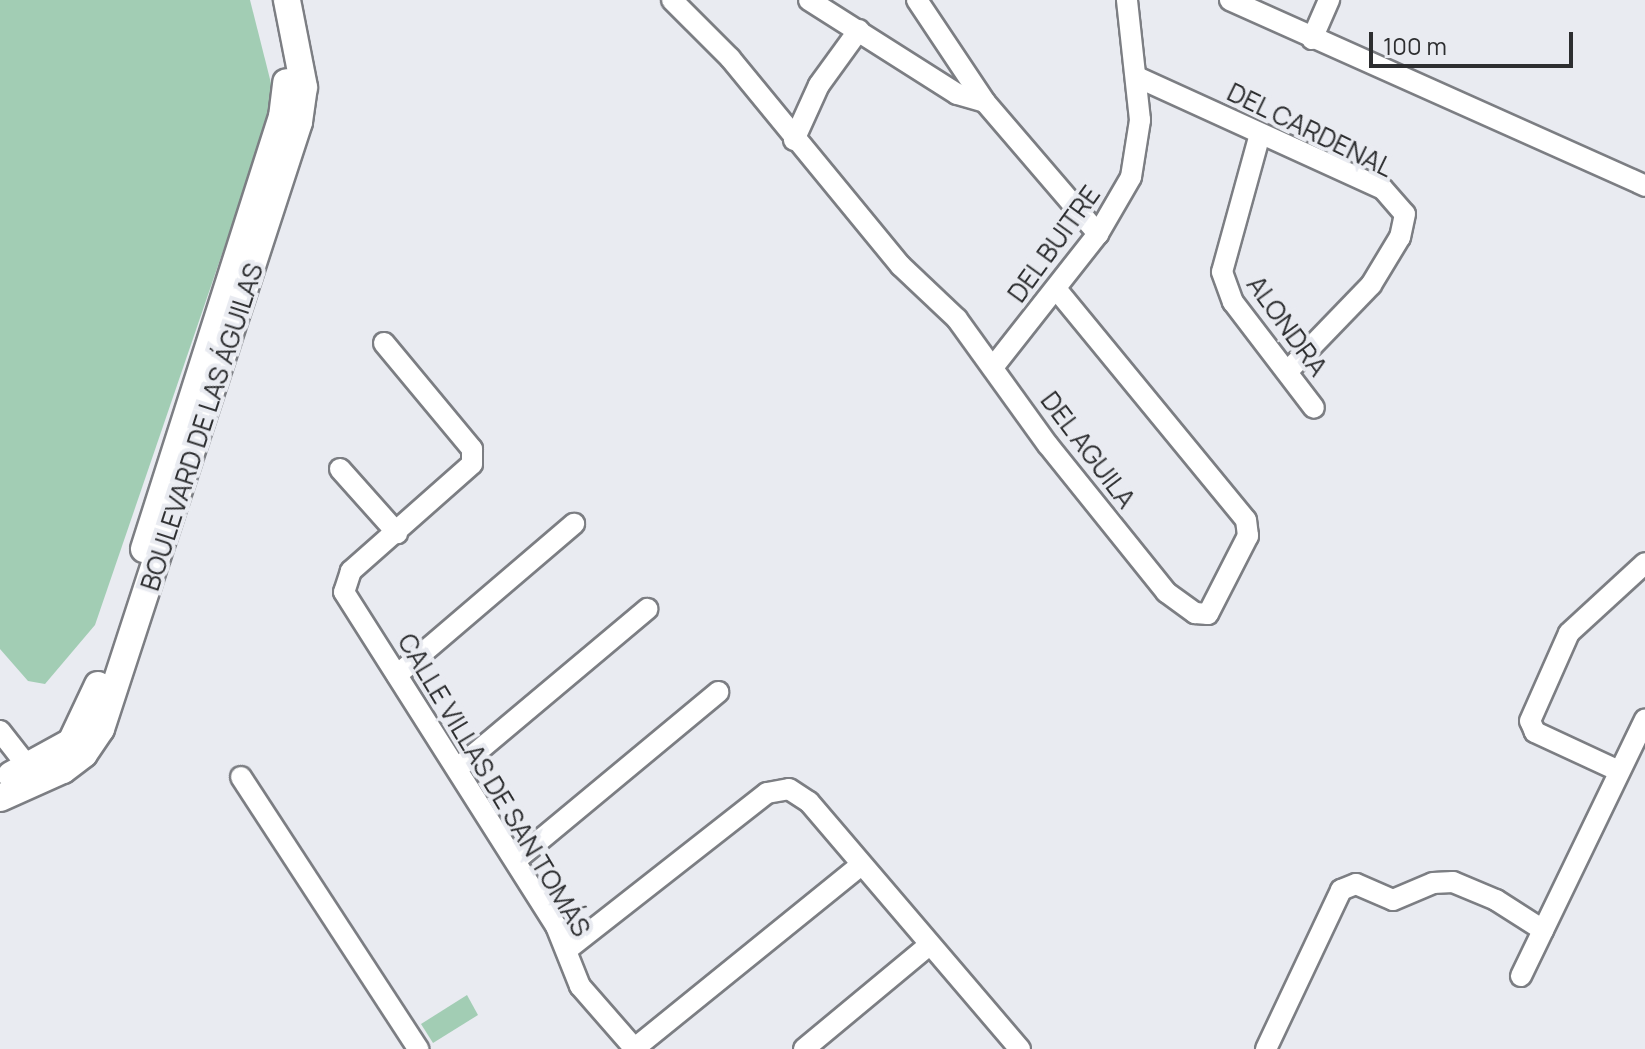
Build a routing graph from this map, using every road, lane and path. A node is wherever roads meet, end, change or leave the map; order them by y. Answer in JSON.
{"nodes":[{"id":1,"x":270,"y":0,"type":"edge"},
{"id":2,"x":287,"y":0,"type":"edge"},
{"id":3,"x":672,"y":0,"type":"edge"},
{"id":4,"x":809,"y":0,"type":"edge"},
{"id":5,"x":917,"y":0,"type":"edge"},
{"id":6,"x":1127,"y":0,"type":"edge"},
{"id":7,"x":1230,"y":0,"type":"edge"},
{"id":8,"x":1329,"y":0,"type":"edge"},
{"id":9,"x":859,"y":30,"type":"junction"},
{"id":10,"x":1312,"y":39,"type":"junction"},
{"id":11,"x":1137,"y":77,"type":"junction"},
{"id":12,"x":985,"y":102,"type":"junction"},
{"id":13,"x":1260,"y":134,"type":"junction"},
{"id":14,"x":794,"y":140,"type":"junction"},
{"id":15,"x":1645,"y":186,"type":"edge"},
{"id":16,"x":1098,"y":234,"type":"junction"},
{"id":17,"x":1057,"y":290,"type":"junction"},
{"id":18,"x":384,"y":343,"type":"dead end"},
{"id":19,"x":994,"y":366,"type":"junction"},
{"id":20,"x":1288,"y":371,"type":"junction"},
{"id":21,"x":1314,"y":408,"type":"dead end"},
{"id":22,"x":340,"y":469,"type":"dead end"},
{"id":23,"x":574,"y":524,"type":"dead end"},
{"id":24,"x":397,"y":533,"type":"junction"},
{"id":25,"x":1645,"y":563,"type":"edge"},
{"id":26,"x":647,"y":609,"type":"dead end"},
{"id":27,"x":397,"y":675,"type":"junction"},
{"id":28,"x":718,"y":692,"type":"dead end"},
{"id":29,"x":1645,"y":719,"type":"edge"},
{"id":30,"x":0,"y":731,"type":"edge"},
{"id":31,"x":459,"y":767,"type":"junction"},
{"id":32,"x":29,"y":768,"type":"junction"},
{"id":33,"x":1619,"y":771,"type":"junction"},
{"id":34,"x":241,"y":777,"type":"dead end"},
{"id":35,"x":0,"y":780,"type":"edge"},
{"id":36,"x":0,"y":798,"type":"edge"},
{"id":37,"x":516,"y":860,"type":"junction"},
{"id":38,"x":861,"y":865,"type":"junction"},
{"id":39,"x":1543,"y":930,"type":"junction"},
{"id":40,"x":928,"y":946,"type":"junction"},
{"id":41,"x":568,"y":949,"type":"junction"},
{"id":42,"x":1521,"y":976,"type":"dead end"},
{"id":43,"x":1016,"y":1047,"type":"edge"},
{"id":44,"x":418,"y":1049,"type":"edge"},
{"id":45,"x":635,"y":1049,"type":"edge"},
{"id":46,"x":804,"y":1049,"type":"edge"},
{"id":47,"x":1266,"y":1049,"type":"edge"}],
"edges":[{"from":1,"to":32,"type":"main road","name":"BOULEVARD DE LAS ÁGUILAS"},
{"from":2,"to":36,"type":"main road","name":"BOULEVARD DE LAS ÁGUILAS"},
{"from":3,"to":14,"type":"street","name":"DEL AGUILA"},
{"from":4,"to":9,"type":"street"},
{"from":5,"to":12,"type":"street"},
{"from":6,"to":11,"type":"street","name":"DEL BUITRE"},
{"from":7,"to":10,"type":"street"},
{"from":8,"to":10,"type":"street"},
{"from":9,"to":12,"type":"street"},
{"from":9,"to":14,"type":"street"},
{"from":10,"to":15,"type":"street"},
{"from":11,"to":13,"type":"street","name":"DEL CARDENAL"},
{"from":11,"to":16,"type":"street","name":"DEL BUITRE"},
{"from":12,"to":16,"type":"street"},
{"from":13,"to":20,"type":"street","name":"ALONDRA"},
{"from":13,"to":20,"type":"street","name":"DEL CARDENAL"},
{"from":14,"to":19,"type":"street","name":"DEL AGUILA"},
{"from":16,"to":17,"type":"street","name":"DEL BUITRE"},
{"from":17,"to":19,"type":"street","name":"DEL BUITRE"},
{"from":17,"to":19,"type":"street","name":"DEL AGUILA"},
{"from":18,"to":24,"type":"street"},
{"from":20,"to":21,"type":"street","name":"ALONDRA"},
{"from":22,"to":24,"type":"street"},
{"from":23,"to":27,"type":"street"},
{"from":24,"to":27,"type":"street","name":"CALLE VILLAS DE SAN TOMÁS"},
{"from":25,"to":33,"type":"street"},
{"from":26,"to":31,"type":"street"},
{"from":27,"to":31,"type":"street","name":"CALLE VILLAS DE SAN TOMÁS"},
{"from":28,"to":37,"type":"street"},
{"from":29,"to":33,"type":"street"},
{"from":30,"to":32,"type":"street"},
{"from":31,"to":37,"type":"street","name":"CALLE VILLAS DE SAN TOMÁS"},
{"from":32,"to":35,"type":"main road","name":"BOULEVARD DE LAS ÁGUILAS"},
{"from":33,"to":39,"type":"street"},
{"from":34,"to":44,"type":"street"},
{"from":37,"to":41,"type":"street","name":"CALLE VILLAS DE SAN TOMÁS"},
{"from":38,"to":40,"type":"street"},
{"from":38,"to":41,"type":"street"},
{"from":38,"to":45,"type":"street"},
{"from":39,"to":42,"type":"street"},
{"from":39,"to":47,"type":"street"},
{"from":40,"to":43,"type":"street"},
{"from":40,"to":46,"type":"street"},
{"from":41,"to":45,"type":"street","name":"CALLE VILLAS DE SAN TOMÁS"}]}
